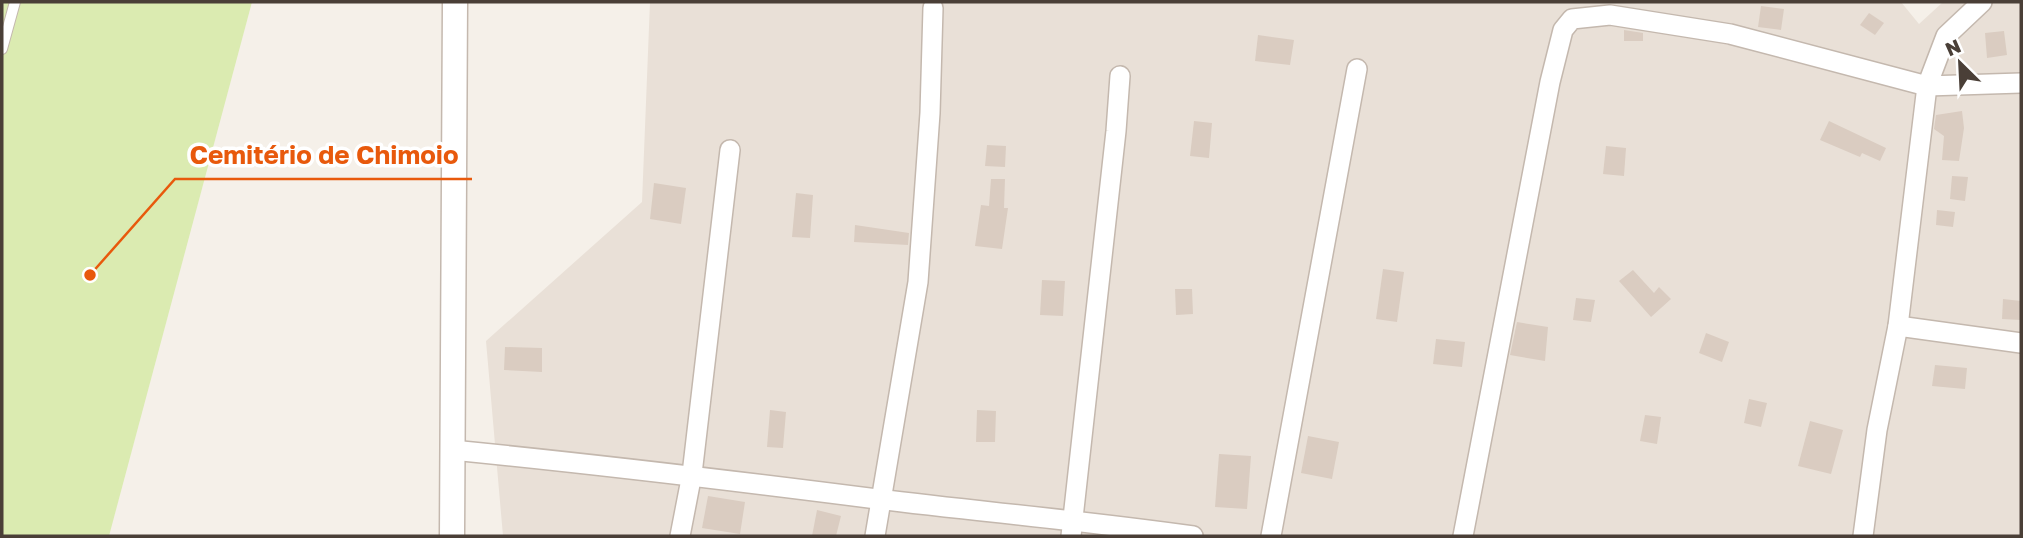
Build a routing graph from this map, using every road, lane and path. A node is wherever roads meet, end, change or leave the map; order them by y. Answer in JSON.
{"nodes":[{"id":1,"x":15,"y":2,"type":"edge"},
{"id":2,"x":455,"y":2,"type":"edge"},
{"id":3,"x":1982,"y":2,"type":"edge"},
{"id":4,"x":933,"y":8,"type":"dead end"},
{"id":5,"x":1614,"y":8,"type":"edge"},
{"id":6,"x":2,"y":48,"type":"edge"},
{"id":7,"x":1357,"y":69,"type":"dead end"},
{"id":8,"x":1120,"y":76,"type":"dead end"},
{"id":9,"x":2021,"y":83,"type":"edge"},
{"id":10,"x":1927,"y":86,"type":"junction"},
{"id":11,"x":730,"y":150,"type":"dead end"},
{"id":12,"x":1898,"y":326,"type":"junction"},
{"id":13,"x":2021,"y":343,"type":"edge"},
{"id":14,"x":452,"y":450,"type":"junction"},
{"id":15,"x":692,"y":474,"type":"junction"},
{"id":16,"x":880,"y":499,"type":"junction"},
{"id":17,"x":1072,"y":527,"type":"edge"},
{"id":18,"x":452,"y":536,"type":"edge"},
{"id":19,"x":680,"y":536,"type":"edge"},
{"id":20,"x":875,"y":536,"type":"edge"},
{"id":21,"x":1193,"y":536,"type":"edge"},
{"id":22,"x":1271,"y":536,"type":"edge"},
{"id":23,"x":1463,"y":536,"type":"edge"},
{"id":24,"x":1863,"y":536,"type":"edge"}],
"edges":[{"from":1,"to":6,"type":"lane"},
{"from":2,"to":14,"type":"street"},
{"from":3,"to":10,"type":"street"},
{"from":4,"to":16,"type":"street"},
{"from":5,"to":10,"type":"street"},
{"from":5,"to":23,"type":"street"},
{"from":7,"to":22,"type":"street"},
{"from":8,"to":17,"type":"street"},
{"from":9,"to":10,"type":"street"},
{"from":10,"to":12,"type":"street"},
{"from":11,"to":15,"type":"street"},
{"from":12,"to":13,"type":"street"},
{"from":12,"to":24,"type":"street"},
{"from":14,"to":15,"type":"street"},
{"from":14,"to":18,"type":"street"},
{"from":15,"to":16,"type":"street"},
{"from":15,"to":19,"type":"street"},
{"from":16,"to":17,"type":"street"},
{"from":16,"to":20,"type":"street"},
{"from":17,"to":21,"type":"street"}]}
